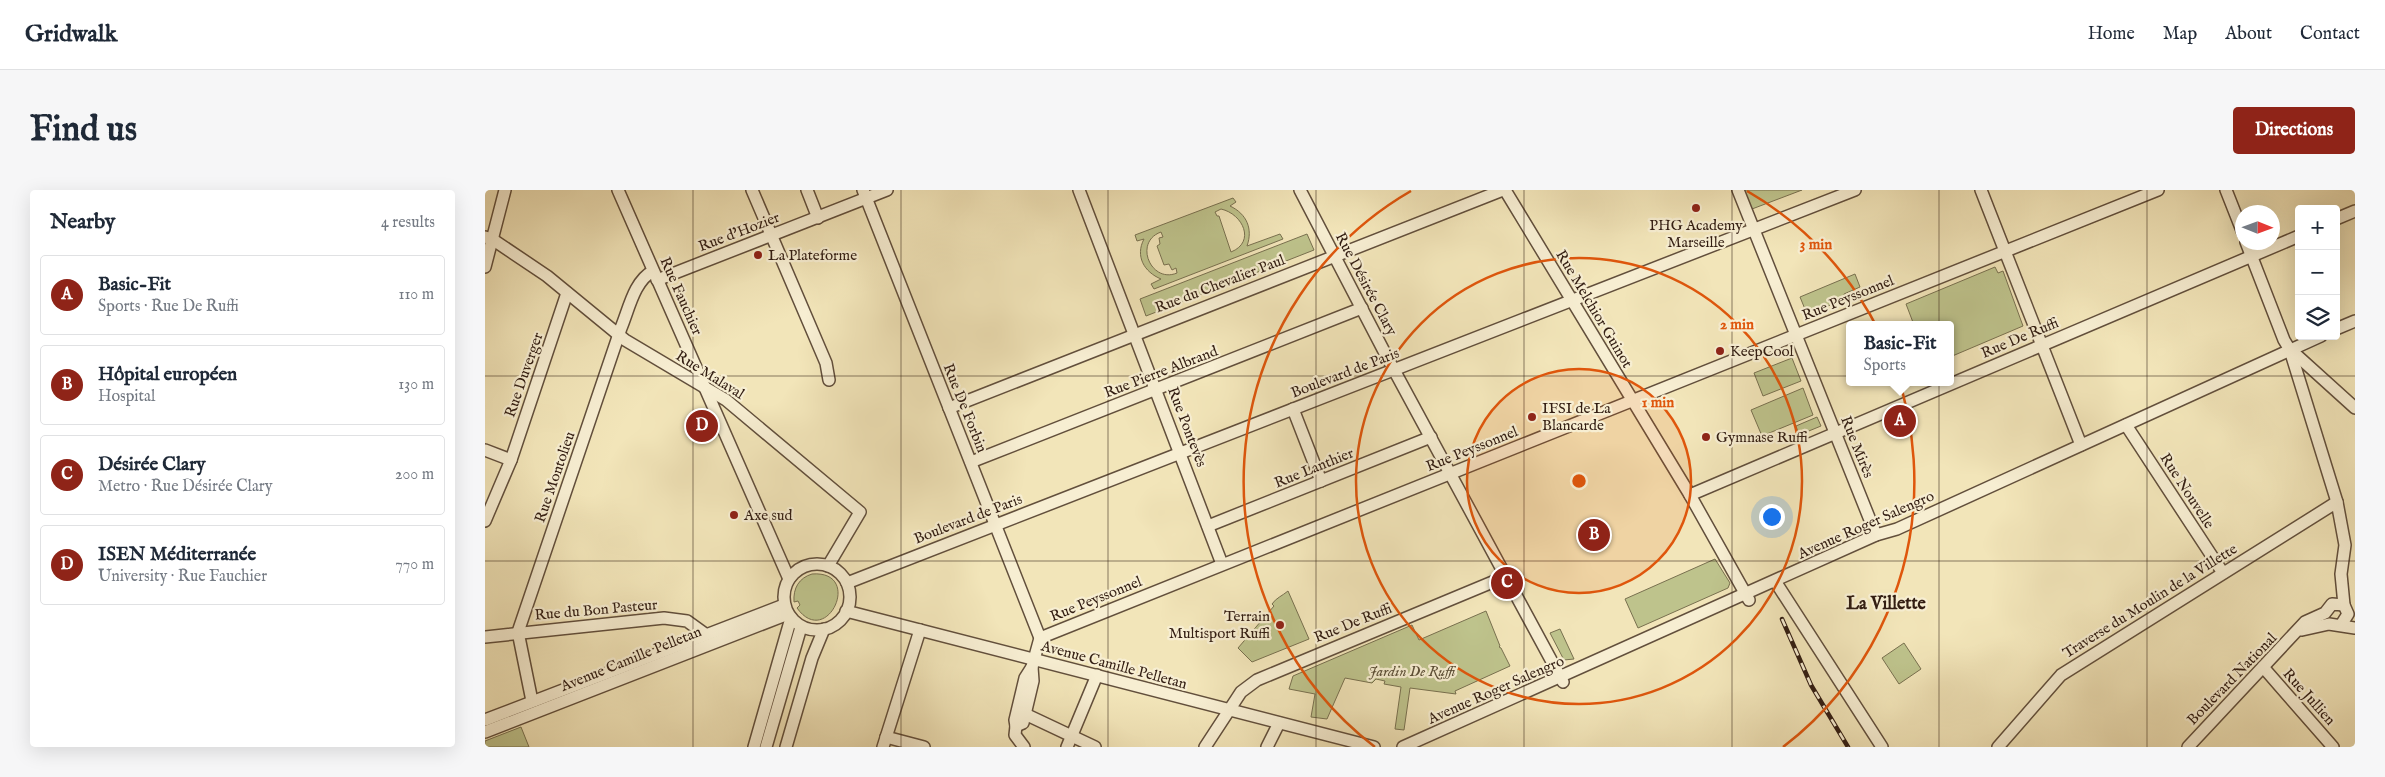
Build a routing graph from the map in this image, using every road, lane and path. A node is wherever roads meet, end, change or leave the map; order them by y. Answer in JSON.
{"nodes":[{"id":1,"x":505,"y":190,"type":"edge"},
{"id":2,"x":618,"y":190,"type":"edge"},
{"id":3,"x":752,"y":190,"type":"edge"},
{"id":4,"x":807,"y":190,"type":"edge"},
{"id":5,"x":887,"y":190,"type":"edge"},
{"id":6,"x":1079,"y":190,"type":"edge"},
{"id":7,"x":1299,"y":190,"type":"edge"},
{"id":8,"x":1504,"y":190,"type":"edge"},
{"id":9,"x":1738,"y":190,"type":"edge"},
{"id":10,"x":1855,"y":190,"type":"edge"},
{"id":11,"x":1981,"y":190,"type":"edge"},
{"id":12,"x":2158,"y":190,"type":"edge"},
{"id":13,"x":2225,"y":190,"type":"edge"},
{"id":14,"x":864,"y":194,"type":"edge"},
{"id":15,"x":2355,"y":211,"type":"edge"},
{"id":16,"x":2235,"y":214,"type":"edge"},
{"id":17,"x":2340,"y":217,"type":"edge"},
{"id":18,"x":818,"y":218,"type":"junction"},
{"id":19,"x":1754,"y":231,"type":"junction"},
{"id":20,"x":772,"y":235,"type":"junction"},
{"id":21,"x":489,"y":238,"type":"edge"},
{"id":22,"x":2295,"y":238,"type":"edge"},
{"id":23,"x":2249,"y":250,"type":"edge"},
{"id":24,"x":2006,"y":252,"type":"junction"},
{"id":25,"x":1335,"y":256,"type":"junction"},
{"id":26,"x":2251,"y":256,"type":"junction"},
{"id":27,"x":485,"y":267,"type":"edge"},
{"id":28,"x":655,"y":275,"type":"junction"},
{"id":29,"x":567,"y":293,"type":"junction"},
{"id":30,"x":1571,"y":300,"type":"junction"},
{"id":31,"x":1362,"y":308,"type":"junction"},
{"id":32,"x":2355,"y":321,"type":"edge"},
{"id":33,"x":2340,"y":327,"type":"edge"},
{"id":34,"x":1135,"y":334,"type":"junction"},
{"id":35,"x":618,"y":335,"type":"junction"},
{"id":36,"x":1796,"y":335,"type":"junction"},
{"id":37,"x":2312,"y":340,"type":"edge"},
{"id":38,"x":2042,"y":344,"type":"junction"},
{"id":39,"x":2291,"y":350,"type":"junction"},
{"id":40,"x":1395,"y":370,"type":"junction"},
{"id":41,"x":829,"y":380,"type":"dead end"},
{"id":42,"x":1954,"y":382,"type":"edge"},
{"id":43,"x":1945,"y":386,"type":"edge"},
{"id":44,"x":704,"y":387,"type":"junction"},
{"id":45,"x":1157,"y":390,"type":"junction"},
{"id":46,"x":1632,"y":401,"type":"junction"},
{"id":47,"x":949,"y":408,"type":"junction"},
{"id":48,"x":2355,"y":408,"type":"edge"},
{"id":49,"x":1293,"y":409,"type":"junction"},
{"id":50,"x":2126,"y":425,"type":"junction"},
{"id":51,"x":1835,"y":434,"type":"junction"},
{"id":52,"x":1431,"y":437,"type":"junction"},
{"id":53,"x":2081,"y":444,"type":"junction"},
{"id":54,"x":485,"y":450,"type":"edge"},
{"id":55,"x":1181,"y":453,"type":"junction"},
{"id":56,"x":511,"y":460,"type":"junction"},
{"id":57,"x":971,"y":462,"type":"junction"},
{"id":58,"x":1451,"y":474,"type":"junction"},
{"id":59,"x":1321,"y":481,"type":"junction"},
{"id":60,"x":1690,"y":495,"type":"junction"},
{"id":61,"x":2337,"y":502,"type":"junction"},
{"id":62,"x":485,"y":521,"type":"edge"},
{"id":63,"x":995,"y":525,"type":"junction"},
{"id":64,"x":1208,"y":526,"type":"junction"},
{"id":65,"x":1875,"y":536,"type":"junction"},
{"id":66,"x":1222,"y":564,"type":"junction"},
{"id":67,"x":828,"y":566,"type":"junction"},
{"id":68,"x":2223,"y":573,"type":"junction"},
{"id":69,"x":1507,"y":576,"type":"junction"},
{"id":70,"x":789,"y":579,"type":"junction"},
{"id":71,"x":1778,"y":580,"type":"junction"},
{"id":72,"x":847,"y":583,"type":"junction"},
{"id":73,"x":1748,"y":597,"type":"junction"},
{"id":74,"x":847,"y":611,"type":"junction"},
{"id":75,"x":788,"y":612,"type":"junction"},
{"id":76,"x":2339,"y":615,"type":"edge"},
{"id":77,"x":801,"y":627,"type":"junction"},
{"id":78,"x":823,"y":628,"type":"junction"},
{"id":79,"x":2355,"y":628,"type":"edge"},
{"id":80,"x":920,"y":630,"type":"junction"},
{"id":81,"x":518,"y":632,"type":"junction"},
{"id":82,"x":705,"y":634,"type":"junction"},
{"id":83,"x":485,"y":637,"type":"edge"},
{"id":84,"x":1040,"y":638,"type":"junction"},
{"id":85,"x":1033,"y":663,"type":"junction"},
{"id":86,"x":2263,"y":667,"type":"junction"},
{"id":87,"x":1097,"y":676,"type":"junction"},
{"id":88,"x":1562,"y":680,"type":"junction"},
{"id":89,"x":532,"y":701,"type":"junction"},
{"id":90,"x":1025,"y":714,"type":"junction"},
{"id":91,"x":1227,"y":714,"type":"junction"},
{"id":92,"x":485,"y":720,"type":"edge"},
{"id":93,"x":1279,"y":723,"type":"junction"},
{"id":94,"x":1016,"y":730,"type":"junction"},
{"id":95,"x":485,"y":732,"type":"edge"},
{"id":96,"x":1072,"y":736,"type":"junction"},
{"id":97,"x":885,"y":742,"type":"edge"},
{"id":98,"x":1423,"y":744,"type":"edge"},
{"id":99,"x":2331,"y":746,"type":"edge"},
{"id":100,"x":755,"y":747,"type":"edge"},
{"id":101,"x":766,"y":747,"type":"edge"},
{"id":102,"x":786,"y":747,"type":"edge"},
{"id":103,"x":924,"y":747,"type":"edge"},
{"id":104,"x":1024,"y":747,"type":"edge"},
{"id":105,"x":1067,"y":747,"type":"edge"},
{"id":106,"x":1095,"y":747,"type":"edge"},
{"id":107,"x":1205,"y":747,"type":"edge"},
{"id":108,"x":1267,"y":747,"type":"edge"},
{"id":109,"x":1373,"y":747,"type":"edge"},
{"id":110,"x":1403,"y":747,"type":"edge"},
{"id":111,"x":1882,"y":747,"type":"edge"},
{"id":112,"x":1998,"y":747,"type":"edge"},
{"id":113,"x":2188,"y":747,"type":"edge"}],
"edges":[{"from":1,"to":21,"type":"street"},
{"from":2,"to":28,"type":"street","name":"Rue Fauchier"},
{"from":3,"to":20,"type":"street"},
{"from":4,"to":18,"type":"street"},
{"from":5,"to":14,"type":"street","name":"Rue d'Hozier"},
{"from":6,"to":34,"type":"street","name":"Rue Pontevès"},
{"from":7,"to":25,"type":"street","name":"Rue Désirée Clary"},
{"from":8,"to":25,"type":"street","name":"Rue du Chevalier Paul"},
{"from":8,"to":30,"type":"street","name":"Rue Melchior Guinot"},
{"from":9,"to":19,"type":"street","name":"Rue Mirès"},
{"from":10,"to":19,"type":"street","name":"Boulevard de Paris"},
{"from":11,"to":24,"type":"street"},
{"from":12,"to":24,"type":"street","name":"Rue Peyssonnel"},
{"from":13,"to":16,"type":"street"},
{"from":14,"to":18,"type":"street","name":"Rue d'Hozier"},
{"from":14,"to":47,"type":"street","name":"Rue De Forbin"},
{"from":15,"to":17,"type":"street"},
{"from":18,"to":20,"type":"street","name":"Rue d'Hozier"},
{"from":19,"to":30,"type":"street","name":"Boulevard de Paris"},
{"from":19,"to":36,"type":"street","name":"Rue Mirès"},
{"from":20,"to":28,"type":"street","name":"Rue d'Hozier"},
{"from":20,"to":41,"type":"street"},
{"from":21,"to":27,"type":"street"},
{"from":21,"to":29,"type":"street","name":"Rue Malaval"},
{"from":22,"to":26,"type":"street"},
{"from":23,"to":26,"type":"street"},
{"from":24,"to":36,"type":"street","name":"Rue Peyssonnel"},
{"from":24,"to":38,"type":"street"},
{"from":25,"to":31,"type":"street","name":"Rue Désirée Clary"},
{"from":25,"to":34,"type":"street","name":"Rue du Chevalier Paul"},
{"from":26,"to":38,"type":"street","name":"Rue De Ruffi"},
{"from":26,"to":39,"type":"street"},
{"from":28,"to":35,"type":"street","name":"Rue Montolieu"},
{"from":28,"to":44,"type":"street","name":"Rue Fauchier"},
{"from":29,"to":35,"type":"street","name":"Rue Malaval"},
{"from":29,"to":56,"type":"street","name":"Rue Duverger"},
{"from":30,"to":40,"type":"street","name":"Boulevard de Paris"},
{"from":30,"to":46,"type":"street","name":"Rue Melchior Guinot"},
{"from":31,"to":40,"type":"street","name":"Rue Désirée Clary"},
{"from":31,"to":45,"type":"street","name":"Rue Pierre Albrand"},
{"from":32,"to":33,"type":"street"},
{"from":34,"to":45,"type":"street","name":"Rue Pontevès"},
{"from":34,"to":47,"type":"street","name":"Rue du Chevalier Paul"},
{"from":35,"to":44,"type":"street","name":"Rue Malaval"},
{"from":35,"to":81,"type":"street","name":"Rue Montolieu"},
{"from":36,"to":46,"type":"street","name":"Rue Peyssonnel"},
{"from":36,"to":51,"type":"street","name":"Rue Mirès"},
{"from":37,"to":39,"type":"street","name":"Avenue Roger Salengro"},
{"from":38,"to":42,"type":"street","name":"Rue De Ruffi"},
{"from":38,"to":53,"type":"street"},
{"from":39,"to":48,"type":"street"},
{"from":39,"to":50,"type":"street","name":"Avenue Roger Salengro"},
{"from":39,"to":61,"type":"street"},
{"from":40,"to":49,"type":"street","name":"Boulevard de Paris"},
{"from":40,"to":52,"type":"street","name":"Rue Désirée Clary"},
{"from":43,"to":51,"type":"street","name":"Rue De Ruffi"},
{"from":44,"to":67,"type":"street","name":"Rue Malaval"},
{"from":44,"to":70,"type":"street","name":"Rue Fauchier"},
{"from":45,"to":55,"type":"street","name":"Rue Pontevès"},
{"from":45,"to":57,"type":"street","name":"Rue Pierre Albrand"},
{"from":46,"to":58,"type":"street","name":"Rue Peyssonnel"},
{"from":46,"to":60,"type":"street","name":"Rue Melchior Guinot"},
{"from":47,"to":57,"type":"street","name":"Rue De Forbin"},
{"from":49,"to":55,"type":"street","name":"Boulevard de Paris"},
{"from":49,"to":59,"type":"street"},
{"from":50,"to":53,"type":"street","name":"Avenue Roger Salengro"},
{"from":50,"to":68,"type":"street","name":"Rue Nouvelle"},
{"from":51,"to":60,"type":"street","name":"Rue De Ruffi"},
{"from":51,"to":65,"type":"street","name":"Rue Mirès"},
{"from":52,"to":58,"type":"street","name":"Rue Désirée Clary"},
{"from":52,"to":59,"type":"street","name":"Rue Lanthier"},
{"from":53,"to":65,"type":"street","name":"Avenue Roger Salengro"},
{"from":54,"to":56,"type":"street"},
{"from":55,"to":63,"type":"street","name":"Boulevard de Paris"},
{"from":55,"to":64,"type":"street","name":"Rue Pontevès"},
{"from":56,"to":62,"type":"street","name":"Rue Duverger"},
{"from":57,"to":63,"type":"street","name":"Rue De Forbin"},
{"from":58,"to":66,"type":"street","name":"Rue Peyssonnel"},
{"from":58,"to":69,"type":"street","name":"Rue Désirée Clary"},
{"from":59,"to":64,"type":"street","name":"Rue Lanthier"},
{"from":60,"to":73,"type":"street","name":"Rue Melchior Guinot"},
{"from":61,"to":68,"type":"street","name":"Traverse du Moulin de la Villette"},
{"from":61,"to":76,"type":"street"},
{"from":63,"to":72,"type":"street","name":"Boulevard de Paris"},
{"from":63,"to":84,"type":"street","name":"Rue De Forbin"},
{"from":64,"to":66,"type":"street","name":"Rue Pontevès"},
{"from":65,"to":71,"type":"street","name":"Avenue Roger Salengro"},
{"from":66,"to":84,"type":"street","name":"Rue Peyssonnel"},
{"from":67,"to":70,"type":"street"},
{"from":67,"to":72,"type":"street"},
{"from":68,"to":112,"type":"street","name":"Traverse du Moulin de la Villette"},
{"from":69,"to":88,"type":"street","name":"Rue Désirée Clary"},
{"from":69,"to":91,"type":"street","name":"Rue De Ruffi"},
{"from":70,"to":75,"type":"street"},
{"from":71,"to":73,"type":"street","name":"Avenue Roger Salengro"},
{"from":71,"to":111,"type":"street"},
{"from":72,"to":74,"type":"street"},
{"from":73,"to":88,"type":"street","name":"Avenue Roger Salengro"},
{"from":74,"to":78,"type":"street"},
{"from":74,"to":80,"type":"street","name":"Avenue Camille Pelletan"},
{"from":75,"to":77,"type":"street"},
{"from":75,"to":82,"type":"street","name":"Avenue Camille Pelletan"},
{"from":75,"to":95,"type":"street","name":"Avenue Camille Pelletan"},
{"from":75,"to":100,"type":"street"},
{"from":76,"to":79,"type":"street"},
{"from":76,"to":86,"type":"street","name":"Boulevard National"},
{"from":77,"to":78,"type":"street"},
{"from":77,"to":101,"type":"street"},
{"from":78,"to":102,"type":"street"},
{"from":80,"to":85,"type":"street","name":"Avenue Camille Pelletan"},
{"from":80,"to":97,"type":"street"},
{"from":81,"to":82,"type":"street","name":"Rue du Bon Pasteur"},
{"from":81,"to":83,"type":"street","name":"Rue du Bon Pasteur"},
{"from":81,"to":89,"type":"street"},
{"from":82,"to":89,"type":"street","name":"Avenue Camille Pelletan"},
{"from":84,"to":85,"type":"street","name":"Rue Peyssonnel"},
{"from":85,"to":87,"type":"street","name":"Avenue Camille Pelletan"},
{"from":85,"to":90,"type":"street"},
{"from":85,"to":94,"type":"street"},
{"from":86,"to":99,"type":"street","name":"Rue Jullien"},
{"from":86,"to":113,"type":"street","name":"Boulevard National"},
{"from":87,"to":91,"type":"street","name":"Avenue Camille Pelletan"},
{"from":87,"to":96,"type":"street"},
{"from":88,"to":98,"type":"street","name":"Avenue Roger Salengro"},
{"from":89,"to":92,"type":"street","name":"Avenue Camille Pelletan"},
{"from":90,"to":94,"type":"street"},
{"from":90,"to":96,"type":"street"},
{"from":91,"to":93,"type":"street","name":"Avenue Camille Pelletan"},
{"from":91,"to":107,"type":"street","name":"Rue De Ruffi"},
{"from":93,"to":108,"type":"street"},
{"from":93,"to":109,"type":"street","name":"Avenue Camille Pelletan"},
{"from":94,"to":104,"type":"street"},
{"from":96,"to":105,"type":"street"},
{"from":96,"to":106,"type":"street"},
{"from":97,"to":103,"type":"street"},
{"from":98,"to":110,"type":"street"}]}
